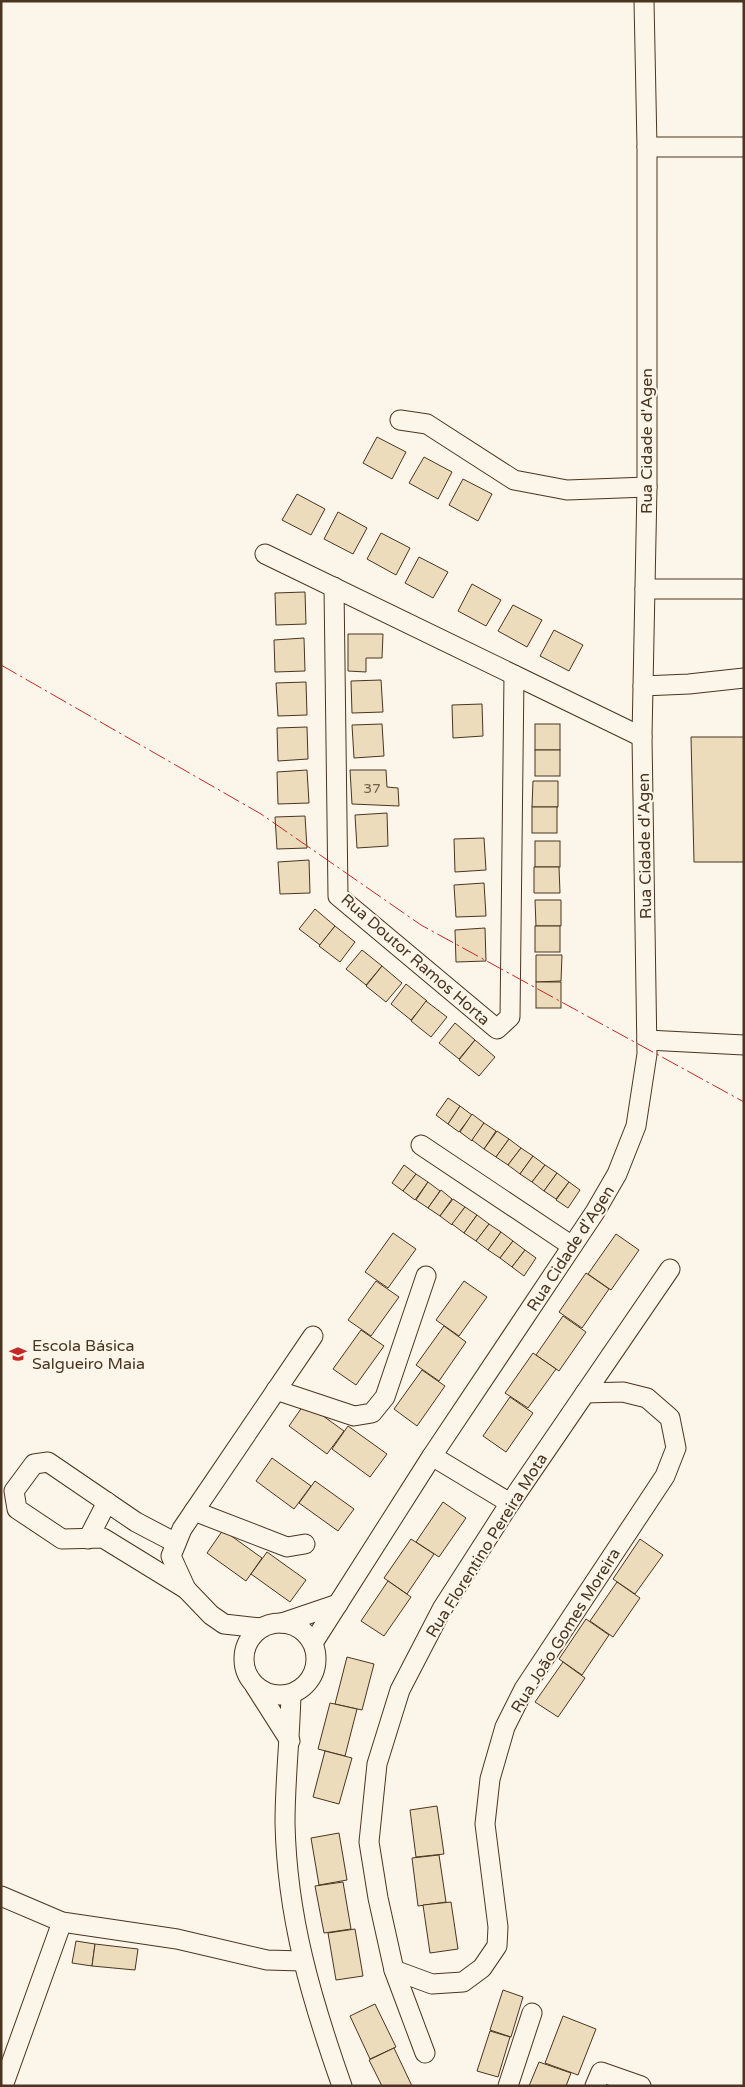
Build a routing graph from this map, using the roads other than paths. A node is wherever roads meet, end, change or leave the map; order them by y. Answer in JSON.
{"nodes":[{"id":1,"x":644,"y":1,"type":"edge"},
{"id":2,"x":647,"y":147,"type":"junction"},
{"id":3,"x":744,"y":147,"type":"edge"},
{"id":4,"x":400,"y":420,"type":"dead end"},
{"id":5,"x":647,"y":488,"type":"junction"},
{"id":6,"x":265,"y":554,"type":"dead end"},
{"id":7,"x":334,"y":587,"type":"junction"},
{"id":8,"x":645,"y":589,"type":"junction"},
{"id":9,"x":744,"y":589,"type":"edge"},
{"id":10,"x":514,"y":675,"type":"junction"},
{"id":11,"x":744,"y":678,"type":"edge"},
{"id":12,"x":643,"y":686,"type":"junction"},
{"id":13,"x":642,"y":737,"type":"junction"},
{"id":14,"x":647,"y":1040,"type":"junction"},
{"id":15,"x":744,"y":1045,"type":"edge"},
{"id":16,"x":421,"y":1144,"type":"dead end"},
{"id":17,"x":572,"y":1246,"type":"junction"},
{"id":18,"x":670,"y":1269,"type":"dead end"},
{"id":19,"x":426,"y":1276,"type":"dead end"},
{"id":20,"x":313,"y":1336,"type":"dead end"},
{"id":21,"x":276,"y":1390,"type":"junction"},
{"id":22,"x":585,"y":1393,"type":"junction"},
{"id":23,"x":432,"y":1456,"type":"junction"},
{"id":24,"x":107,"y":1502,"type":"junction"},
{"id":25,"x":510,"y":1503,"type":"junction"},
{"id":26,"x":194,"y":1512,"type":"junction"},
{"id":27,"x":88,"y":1539,"type":"junction"},
{"id":28,"x":176,"y":1543,"type":"junction"},
{"id":29,"x":305,"y":1544,"type":"dead end"},
{"id":30,"x":186,"y":1589,"type":"junction"},
{"id":31,"x":338,"y":1604,"type":"junction"},
{"id":32,"x":282,"y":1623,"type":"junction"},
{"id":33,"x":224,"y":1624,"type":"junction"},
{"id":34,"x":260,"y":1628,"type":"junction"},
{"id":35,"x":312,"y":1643,"type":"junction"},
{"id":36,"x":244,"y":1667,"type":"junction"},
{"id":37,"x":255,"y":1686,"type":"junction"},
{"id":38,"x":291,"y":1694,"type":"junction"},
{"id":39,"x":290,"y":1741,"type":"junction"},
{"id":40,"x":1,"y":1896,"type":"edge"},
{"id":41,"x":62,"y":1922,"type":"junction"},
{"id":42,"x":302,"y":1961,"type":"junction"},
{"id":43,"x":394,"y":1970,"type":"junction"},
{"id":44,"x":532,"y":2013,"type":"dead end"},
{"id":45,"x":425,"y":2053,"type":"dead end"},
{"id":46,"x":3,"y":2086,"type":"edge"},
{"id":47,"x":342,"y":2086,"type":"edge"},
{"id":48,"x":508,"y":2086,"type":"edge"},
{"id":49,"x":595,"y":2086,"type":"edge"},
{"id":50,"x":641,"y":2086,"type":"edge"}],
"edges":[{"from":1,"to":2,"type":"street","name":"Rua Cidade d'Agen"},
{"from":2,"to":3,"type":"street"},
{"from":2,"to":5,"type":"street","name":"Rua Cidade d'Agen"},
{"from":4,"to":5,"type":"street"},
{"from":5,"to":8,"type":"street","name":"Rua Cidade d'Agen"},
{"from":6,"to":7,"type":"street"},
{"from":7,"to":10,"type":"street"},
{"from":7,"to":10,"type":"street","name":"Rua Doutor Ramos Horta"},
{"from":8,"to":9,"type":"street"},
{"from":8,"to":12,"type":"street","name":"Rua Cidade d'Agen"},
{"from":10,"to":13,"type":"street"},
{"from":11,"to":12,"type":"street"},
{"from":12,"to":13,"type":"street","name":"Rua Cidade d'Agen"},
{"from":13,"to":14,"type":"street","name":"Rua Cidade d'Agen"},
{"from":14,"to":15,"type":"street"},
{"from":14,"to":17,"type":"street","name":"Rua Cidade d'Agen"},
{"from":16,"to":17,"type":"street"},
{"from":17,"to":23,"type":"street","name":"Rua Cidade d'Agen"},
{"from":18,"to":22,"type":"street","name":"Rua Florentino Pereira Mota"},
{"from":19,"to":21,"type":"street"},
{"from":20,"to":21,"type":"street"},
{"from":21,"to":26,"type":"street"},
{"from":22,"to":25,"type":"street","name":"Rua Florentino Pereira Mota"},
{"from":22,"to":43,"type":"street","name":"Rua João Gomes Moreira"},
{"from":23,"to":25,"type":"street"},
{"from":23,"to":31,"type":"street","name":"Rua Cidade d'Agen"},
{"from":24,"to":27,"type":"street"},
{"from":24,"to":27,"type":"street"},
{"from":24,"to":28,"type":"street"},
{"from":25,"to":43,"type":"street","name":"Rua Florentino Pereira Mota"},
{"from":26,"to":28,"type":"street"},
{"from":26,"to":29,"type":"street"},
{"from":27,"to":30,"type":"street"},
{"from":28,"to":30,"type":"street"},
{"from":30,"to":33,"type":"street"},
{"from":31,"to":32,"type":"street"},
{"from":31,"to":35,"type":"street","name":"Rua Cidade d'Agen"},
{"from":32,"to":34,"type":"street"},
{"from":32,"to":35,"type":"street"},
{"from":33,"to":34,"type":"street"},
{"from":33,"to":36,"type":"street"},
{"from":34,"to":36,"type":"street"},
{"from":35,"to":38,"type":"street"},
{"from":36,"to":37,"type":"street"},
{"from":37,"to":38,"type":"street"},
{"from":37,"to":39,"type":"street"},
{"from":38,"to":39,"type":"street"},
{"from":39,"to":42,"type":"street"},
{"from":40,"to":41,"type":"street"},
{"from":41,"to":42,"type":"street"},
{"from":41,"to":46,"type":"street"},
{"from":42,"to":47,"type":"street"},
{"from":43,"to":45,"type":"street","name":"Rua Florentino Pereira Mota"},
{"from":44,"to":48,"type":"street"},
{"from":49,"to":50,"type":"street"}]}
